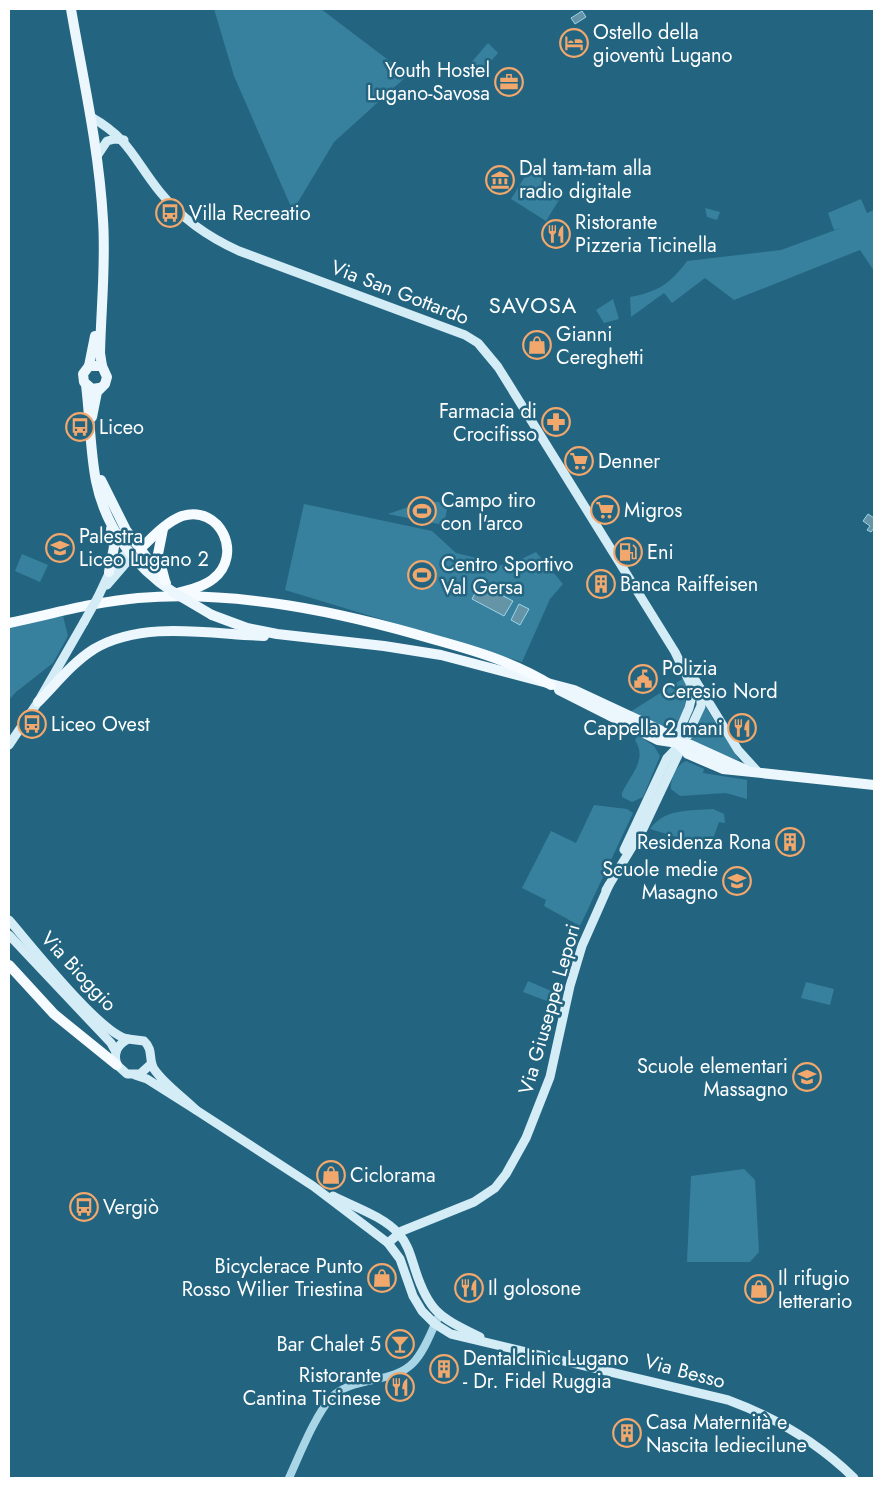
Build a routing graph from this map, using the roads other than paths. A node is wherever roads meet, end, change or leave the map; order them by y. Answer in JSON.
{"nodes":[{"id":1,"x":71,"y":9,"type":"edge"},
{"id":2,"x":91,"y":117,"type":"junction"},
{"id":3,"x":124,"y":140,"type":"junction"},
{"id":4,"x":97,"y":156,"type":"junction"},
{"id":5,"x":103,"y":296,"type":"junction"},
{"id":6,"x":89,"y":366,"type":"junction"},
{"id":7,"x":102,"y":366,"type":"junction"},
{"id":8,"x":86,"y":386,"type":"junction"},
{"id":9,"x":99,"y":388,"type":"junction"},
{"id":10,"x":90,"y":427,"type":"junction"},
{"id":11,"x":93,"y":457,"type":"junction"},
{"id":12,"x":106,"y":514,"type":"junction"},
{"id":13,"x":164,"y":528,"type":"junction"},
{"id":14,"x":133,"y":552,"type":"junction"},
{"id":15,"x":109,"y":572,"type":"junction"},
{"id":16,"x":165,"y":582,"type":"junction"},
{"id":17,"x":173,"y":592,"type":"junction"},
{"id":18,"x":98,"y":597,"type":"junction"},
{"id":19,"x":161,"y":597,"type":"junction"},
{"id":20,"x":9,"y":623,"type":"edge"},
{"id":21,"x":310,"y":639,"type":"junction"},
{"id":22,"x":675,"y":652,"type":"junction"},
{"id":23,"x":552,"y":685,"type":"junction"},
{"id":24,"x":700,"y":690,"type":"junction"},
{"id":25,"x":38,"y":702,"type":"junction"},
{"id":26,"x":679,"y":744,"type":"junction"},
{"id":27,"x":9,"y":746,"type":"edge"},
{"id":28,"x":758,"y":772,"type":"junction"},
{"id":29,"x":874,"y":785,"type":"edge"},
{"id":30,"x":9,"y":920,"type":"edge"},
{"id":31,"x":9,"y":935,"type":"edge"},
{"id":32,"x":9,"y":965,"type":"edge"},
{"id":33,"x":128,"y":1039,"type":"junction"},
{"id":34,"x":116,"y":1052,"type":"junction"},
{"id":35,"x":151,"y":1064,"type":"junction"},
{"id":36,"x":117,"y":1065,"type":"junction"},
{"id":37,"x":135,"y":1075,"type":"junction"},
{"id":38,"x":196,"y":1110,"type":"junction"},
{"id":39,"x":313,"y":1186,"type":"junction"},
{"id":40,"x":398,"y":1234,"type":"junction"},
{"id":41,"x":388,"y":1243,"type":"junction"},
{"id":42,"x":437,"y":1320,"type":"junction"},
{"id":43,"x":289,"y":1478,"type":"edge"},
{"id":44,"x":854,"y":1478,"type":"edge"}],
"edges":[{"from":1,"to":2,"type":"main road"},
{"from":2,"to":3,"type":"main road","name":"Via San Gottardo"},
{"from":2,"to":4,"type":"main road"},
{"from":3,"to":4,"type":"main road"},
{"from":3,"to":22,"type":"main road","name":"Via San Gottardo"},
{"from":4,"to":5,"type":"main road"},
{"from":5,"to":6,"type":"main road"},
{"from":5,"to":7,"type":"main road"},
{"from":6,"to":7,"type":"main road"},
{"from":6,"to":8,"type":"main road"},
{"from":7,"to":9,"type":"main road"},
{"from":8,"to":9,"type":"main road"},
{"from":8,"to":10,"type":"main road"},
{"from":9,"to":10,"type":"main road"},
{"from":10,"to":11,"type":"main road"},
{"from":11,"to":12,"type":"main road"},
{"from":11,"to":14,"type":"main road"},
{"from":12,"to":14,"type":"main road"},
{"from":12,"to":15,"type":"main road"},
{"from":13,"to":14,"type":"highway"},
{"from":13,"to":16,"type":"highway"},
{"from":13,"to":19,"type":"highway"},
{"from":14,"to":15,"type":"main road"},
{"from":14,"to":16,"type":"main road"},
{"from":14,"to":17,"type":"main road"},
{"from":14,"to":18,"type":"main road"},
{"from":15,"to":18,"type":"main road"},
{"from":16,"to":17,"type":"main road"},
{"from":17,"to":21,"type":"main road","bridge":true},
{"from":18,"to":25,"type":"main road","bridge":true},
{"from":19,"to":20,"type":"highway"},
{"from":19,"to":23,"type":"highway"},
{"from":21,"to":23,"type":"main road"},
{"from":21,"to":25,"type":"main road"},
{"from":22,"to":24,"type":"main road","name":"Via San Gottardo"},
{"from":22,"to":26,"type":"main road","name":"Via San Gottardo"},
{"from":23,"to":26,"type":"main road"},
{"from":24,"to":26,"type":"main road","name":"Via Giuseppe Lepori"},
{"from":24,"to":28,"type":"main road","name":"Via San Gottardo"},
{"from":25,"to":27,"type":"main road"},
{"from":26,"to":28,"type":"main road"},
{"from":26,"to":40,"type":"main road","name":"Via Giuseppe Lepori"},
{"from":28,"to":29,"type":"main road"},
{"from":30,"to":33,"type":"main road","name":"Via Bioggio"},
{"from":31,"to":34,"type":"main road","name":"Via Bioggio"},
{"from":32,"to":36,"type":"highway"},
{"from":33,"to":34,"type":"main road"},
{"from":33,"to":35,"type":"main road","name":"Via Bioggio"},
{"from":34,"to":36,"type":"main road"},
{"from":35,"to":37,"type":"main road"},
{"from":35,"to":38,"type":"main road","name":"Via Bioggio"},
{"from":36,"to":37,"type":"main road","name":"Via Bioggio"},
{"from":37,"to":38,"type":"main road","name":"Via Bioggio"},
{"from":38,"to":39,"type":"main road","name":"Via Bioggio"},
{"from":39,"to":40,"type":"main road","name":"Via Bioggio"},
{"from":39,"to":41,"type":"main road","name":"Via Bioggio"},
{"from":40,"to":41,"type":"main road","name":"Via Giuseppe Lepori"},
{"from":40,"to":42,"type":"main road","name":"Via Besso"},
{"from":41,"to":42,"type":"main road","name":"Via Besso"},
{"from":42,"to":43,"type":"street"},
{"from":42,"to":44,"type":"main road","name":"Via Besso"}]}
